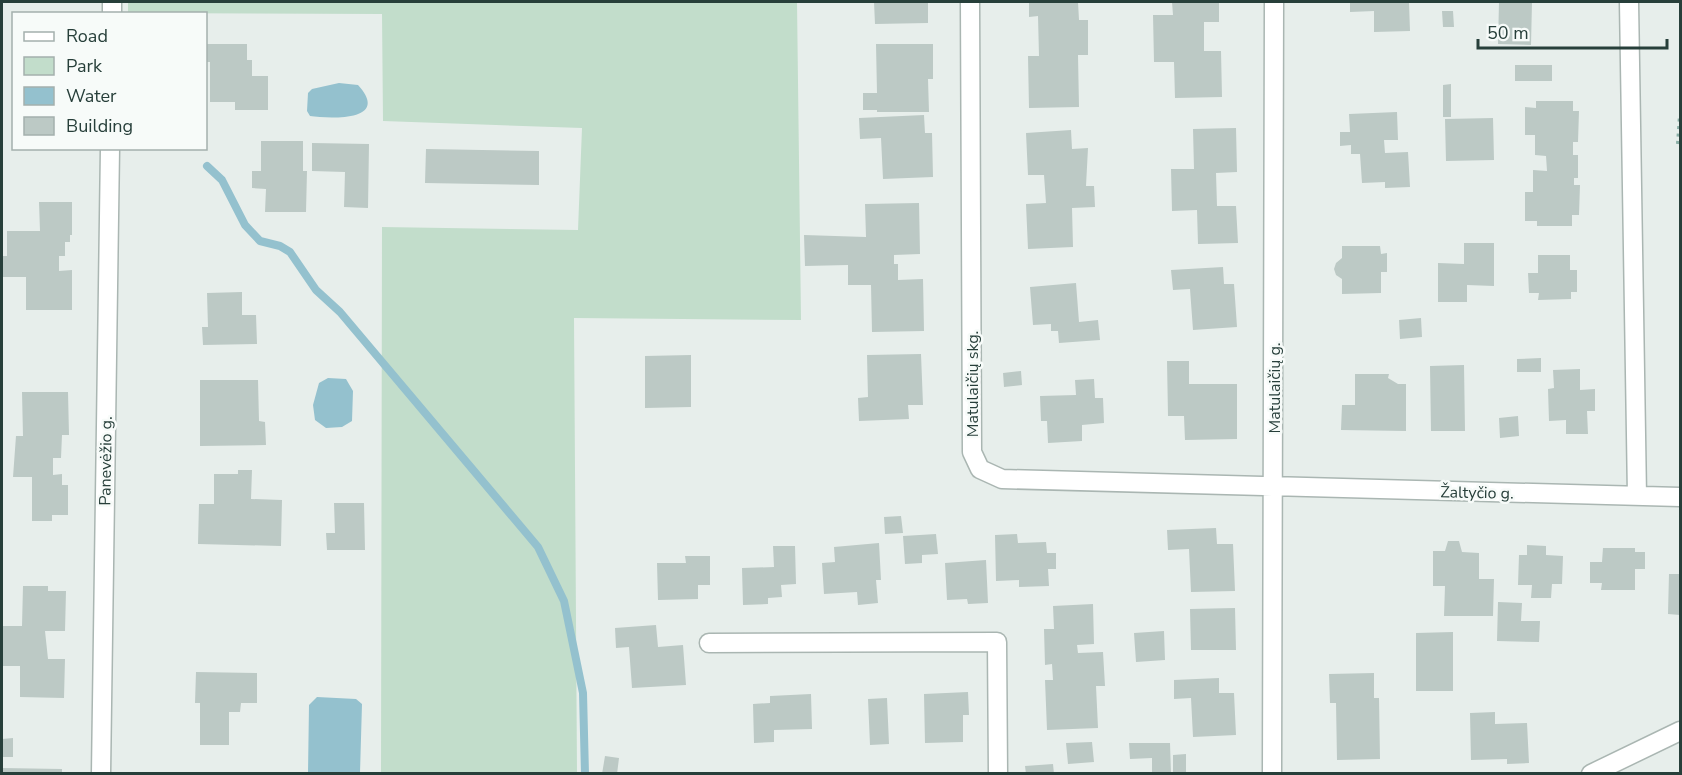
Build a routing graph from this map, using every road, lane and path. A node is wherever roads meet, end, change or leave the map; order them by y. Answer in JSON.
{"nodes":[{"id":1,"x":970,"y":2,"type":"edge"},
{"id":2,"x":1274,"y":2,"type":"edge"},
{"id":3,"x":1629,"y":2,"type":"edge"},
{"id":4,"x":1680,"y":116,"type":"edge"},
{"id":5,"x":1678,"y":144,"type":"dead end"},
{"id":6,"x":110,"y":150,"type":"edge"},
{"id":7,"x":1274,"y":488,"type":"junction"},
{"id":8,"x":1637,"y":496,"type":"junction"},
{"id":9,"x":1680,"y":497,"type":"edge"},
{"id":10,"x":709,"y":643,"type":"dead end"},
{"id":11,"x":1680,"y":731,"type":"edge"},
{"id":12,"x":101,"y":774,"type":"edge"},
{"id":13,"x":999,"y":774,"type":"edge"},
{"id":14,"x":1272,"y":774,"type":"edge"},
{"id":15,"x":1591,"y":774,"type":"edge"}],
"edges":[{"from":1,"to":7,"type":"street","name":"Matulaičių skg."},
{"from":2,"to":7,"type":"street","name":"Matulaičių g."},
{"from":3,"to":8,"type":"street"},
{"from":4,"to":5,"type":"path"},
{"from":6,"to":12,"type":"street","name":"Panevėžio g."},
{"from":7,"to":8,"type":"street","name":"Žaltyčio g."},
{"from":7,"to":14,"type":"street","name":"Matulaičių g."},
{"from":8,"to":9,"type":"street","name":"Žaltyčio g."},
{"from":10,"to":13,"type":"street"},
{"from":11,"to":15,"type":"street"}]}
